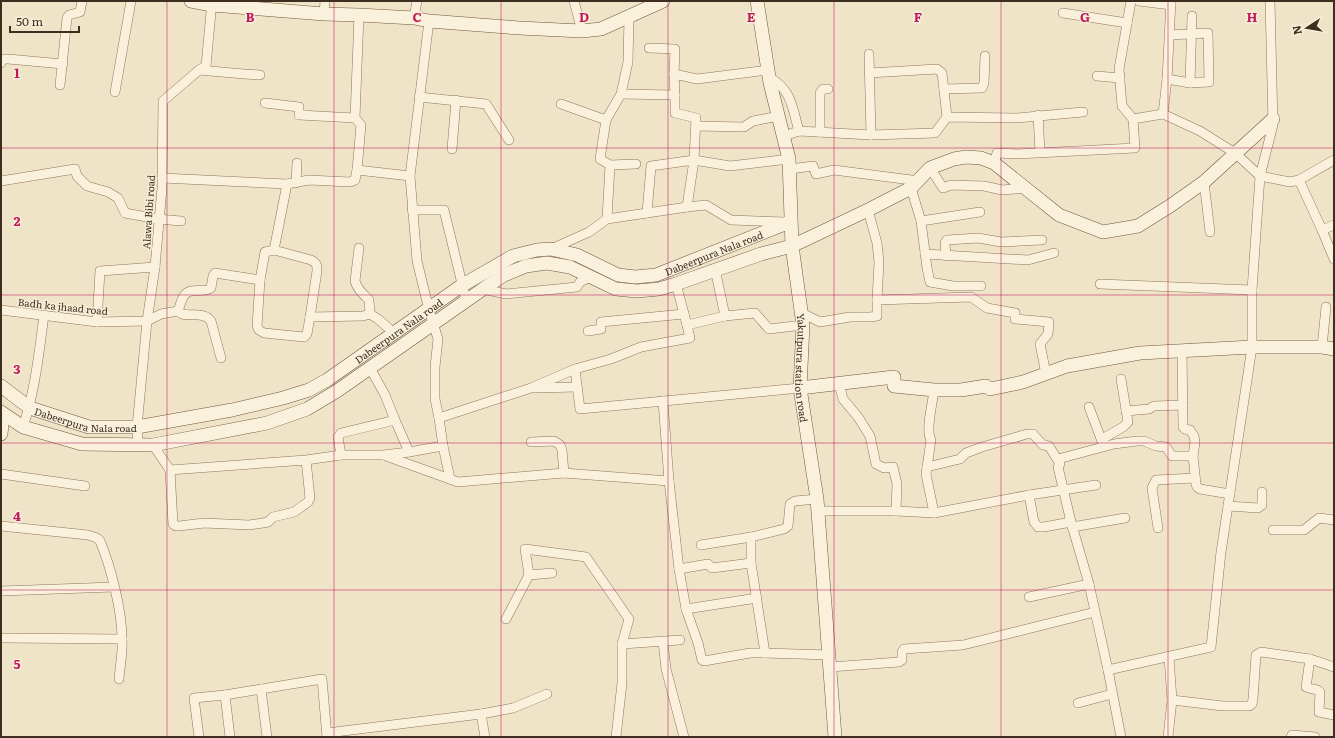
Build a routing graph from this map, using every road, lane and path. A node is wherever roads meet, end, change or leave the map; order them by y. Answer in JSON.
{"nodes":[{"id":1,"x":82,"y":1,"type":"edge"},
{"id":2,"x":131,"y":1,"type":"edge"},
{"id":3,"x":191,"y":1,"type":"edge"},
{"id":4,"x":325,"y":1,"type":"edge"},
{"id":5,"x":417,"y":1,"type":"edge"},
{"id":6,"x":574,"y":1,"type":"edge"},
{"id":7,"x":663,"y":1,"type":"edge"},
{"id":8,"x":757,"y":1,"type":"edge"},
{"id":9,"x":1130,"y":1,"type":"edge"},
{"id":10,"x":1139,"y":1,"type":"edge"},
{"id":11,"x":1270,"y":1,"type":"edge"},
{"id":12,"x":212,"y":3,"type":"edge"},
{"id":13,"x":1171,"y":3,"type":"edge"},
{"id":14,"x":1063,"y":13,"type":"dead end"},
{"id":15,"x":324,"y":14,"type":"junction"},
{"id":16,"x":359,"y":15,"type":"junction"},
{"id":17,"x":1192,"y":16,"type":"dead end"},
{"id":18,"x":629,"y":17,"type":"junction"},
{"id":19,"x":414,"y":18,"type":"junction"},
{"id":20,"x":429,"y":21,"type":"junction"},
{"id":21,"x":1127,"y":23,"type":"junction"},
{"id":22,"x":582,"y":31,"type":"junction"},
{"id":23,"x":1191,"y":34,"type":"junction"},
{"id":24,"x":1170,"y":35,"type":"junction"},
{"id":25,"x":649,"y":48,"type":"dead end"},
{"id":26,"x":869,"y":54,"type":"dead end"},
{"id":27,"x":985,"y":56,"type":"dead end"},
{"id":28,"x":1,"y":63,"type":"edge"},
{"id":29,"x":63,"y":64,"type":"junction"},
{"id":30,"x":199,"y":70,"type":"junction"},
{"id":31,"x":768,"y":73,"type":"junction"},
{"id":32,"x":869,"y":73,"type":"junction"},
{"id":33,"x":674,"y":74,"type":"junction"},
{"id":34,"x":260,"y":75,"type":"dead end"},
{"id":35,"x":1097,"y":76,"type":"dead end"},
{"id":36,"x":1120,"y":78,"type":"junction"},
{"id":37,"x":1167,"y":79,"type":"junction"},
{"id":38,"x":1190,"y":83,"type":"junction"},
{"id":39,"x":60,"y":85,"type":"dead end"},
{"id":40,"x":828,"y":89,"type":"dead end"},
{"id":41,"x":944,"y":89,"type":"junction"},
{"id":42,"x":115,"y":92,"type":"dead end"},
{"id":43,"x":621,"y":94,"type":"junction"},
{"id":44,"x":675,"y":95,"type":"junction"},
{"id":45,"x":419,"y":97,"type":"junction"},
{"id":46,"x":456,"y":100,"type":"junction"},
{"id":47,"x":265,"y":103,"type":"dead end"},
{"id":48,"x":561,"y":104,"type":"dead end"},
{"id":49,"x":1083,"y":112,"type":"dead end"},
{"id":50,"x":1162,"y":114,"type":"junction"},
{"id":51,"x":1038,"y":115,"type":"junction"},
{"id":52,"x":779,"y":116,"type":"junction"},
{"id":53,"x":948,"y":117,"type":"junction"},
{"id":54,"x":355,"y":118,"type":"junction"},
{"id":55,"x":1133,"y":119,"type":"junction"},
{"id":56,"x":1273,"y":119,"type":"junction"},
{"id":57,"x":606,"y":120,"type":"junction"},
{"id":58,"x":696,"y":126,"type":"junction"},
{"id":59,"x":800,"y":131,"type":"junction"},
{"id":60,"x":820,"y":132,"type":"junction"},
{"id":61,"x":871,"y":135,"type":"junction"},
{"id":62,"x":784,"y":136,"type":"junction"},
{"id":63,"x":509,"y":140,"type":"dead end"},
{"id":64,"x":452,"y":148,"type":"dead end"},
{"id":65,"x":1040,"y":152,"type":"junction"},
{"id":66,"x":1235,"y":153,"type":"junction"},
{"id":67,"x":694,"y":160,"type":"junction"},
{"id":68,"x":1334,"y":160,"type":"edge"},
{"id":69,"x":297,"y":163,"type":"dead end"},
{"id":70,"x":994,"y":163,"type":"junction"},
{"id":71,"x":636,"y":164,"type":"dead end"},
{"id":72,"x":789,"y":164,"type":"junction"},
{"id":73,"x":610,"y":166,"type":"junction"},
{"id":74,"x":930,"y":168,"type":"junction"},
{"id":75,"x":357,"y":170,"type":"junction"},
{"id":76,"x":410,"y":176,"type":"junction"},
{"id":77,"x":1260,"y":176,"type":"junction"},
{"id":78,"x":162,"y":178,"type":"junction"},
{"id":79,"x":1300,"y":180,"type":"junction"},
{"id":80,"x":1,"y":181,"type":"edge"},
{"id":81,"x":1204,"y":182,"type":"junction"},
{"id":82,"x":292,"y":184,"type":"junction"},
{"id":83,"x":915,"y":184,"type":"junction"},
{"id":84,"x":1025,"y":188,"type":"junction"},
{"id":85,"x":687,"y":207,"type":"junction"},
{"id":86,"x":412,"y":210,"type":"junction"},
{"id":87,"x":868,"y":210,"type":"junction"},
{"id":88,"x":980,"y":212,"type":"dead end"},
{"id":89,"x":647,"y":213,"type":"junction"},
{"id":90,"x":607,"y":219,"type":"junction"},
{"id":91,"x":158,"y":220,"type":"junction"},
{"id":92,"x":181,"y":221,"type":"dead end"},
{"id":93,"x":921,"y":221,"type":"junction"},
{"id":94,"x":790,"y":222,"type":"junction"},
{"id":95,"x":1334,"y":224,"type":"edge"},
{"id":96,"x":1322,"y":230,"type":"junction"},
{"id":97,"x":1210,"y":232,"type":"dead end"},
{"id":98,"x":757,"y":236,"type":"junction"},
{"id":99,"x":1042,"y":240,"type":"dead end"},
{"id":100,"x":792,"y":246,"type":"junction"},
{"id":101,"x":359,"y":248,"type":"dead end"},
{"id":102,"x":551,"y":249,"type":"junction"},
{"id":103,"x":274,"y":250,"type":"junction"},
{"id":104,"x":1054,"y":253,"type":"dead end"},
{"id":105,"x":1333,"y":253,"type":"edge"},
{"id":106,"x":761,"y":254,"type":"junction"},
{"id":107,"x":925,"y":254,"type":"junction"},
{"id":108,"x":946,"y":256,"type":"junction"},
{"id":109,"x":590,"y":261,"type":"junction"},
{"id":110,"x":155,"y":267,"type":"junction"},
{"id":111,"x":715,"y":269,"type":"junction"},
{"id":112,"x":587,"y":275,"type":"junction"},
{"id":113,"x":656,"y":275,"type":"junction"},
{"id":114,"x":260,"y":280,"type":"junction"},
{"id":115,"x":930,"y":282,"type":"junction"},
{"id":116,"x":676,"y":284,"type":"junction"},
{"id":117,"x":1100,"y":284,"type":"dead end"},
{"id":118,"x":461,"y":286,"type":"junction"},
{"id":119,"x":981,"y":286,"type":"dead end"},
{"id":120,"x":483,"y":289,"type":"junction"},
{"id":121,"x":659,"y":289,"type":"junction"},
{"id":122,"x":1252,"y":290,"type":"junction"},
{"id":123,"x":929,"y":298,"type":"junction"},
{"id":124,"x":466,"y":300,"type":"junction"},
{"id":125,"x":877,"y":300,"type":"junction"},
{"id":126,"x":1326,"y":307,"type":"dead end"},
{"id":127,"x":1,"y":310,"type":"edge"},
{"id":128,"x":429,"y":310,"type":"junction"},
{"id":129,"x":178,"y":311,"type":"junction"},
{"id":130,"x":370,"y":314,"type":"junction"},
{"id":131,"x":684,"y":314,"type":"junction"},
{"id":132,"x":44,"y":315,"type":"junction"},
{"id":133,"x":310,"y":316,"type":"junction"},
{"id":134,"x":725,"y":316,"type":"junction"},
{"id":135,"x":802,"y":319,"type":"junction"},
{"id":136,"x":147,"y":321,"type":"junction"},
{"id":137,"x":97,"y":322,"type":"junction"},
{"id":138,"x":433,"y":324,"type":"junction"},
{"id":139,"x":688,"y":325,"type":"junction"},
{"id":140,"x":588,"y":331,"type":"dead end"},
{"id":141,"x":394,"y":333,"type":"junction"},
{"id":142,"x":1252,"y":347,"type":"junction"},
{"id":143,"x":1328,"y":348,"type":"edge"},
{"id":144,"x":1182,"y":350,"type":"junction"},
{"id":145,"x":220,"y":358,"type":"dead end"},
{"id":146,"x":370,"y":368,"type":"junction"},
{"id":147,"x":575,"y":368,"type":"junction"},
{"id":148,"x":1046,"y":374,"type":"junction"},
{"id":149,"x":1121,"y":379,"type":"dead end"},
{"id":150,"x":839,"y":384,"type":"junction"},
{"id":151,"x":1,"y":386,"type":"edge"},
{"id":152,"x":577,"y":387,"type":"junction"},
{"id":153,"x":531,"y":388,"type":"junction"},
{"id":154,"x":800,"y":388,"type":"junction"},
{"id":155,"x":934,"y":390,"type":"junction"},
{"id":156,"x":283,"y":398,"type":"junction"},
{"id":157,"x":663,"y":401,"type":"junction"},
{"id":158,"x":1183,"y":405,"type":"junction"},
{"id":159,"x":30,"y":408,"type":"junction"},
{"id":160,"x":1090,"y":408,"type":"dead end"},
{"id":161,"x":1126,"y":411,"type":"junction"},
{"id":162,"x":2,"y":413,"type":"edge"},
{"id":163,"x":289,"y":416,"type":"junction"},
{"id":164,"x":439,"y":418,"type":"junction"},
{"id":165,"x":395,"y":420,"type":"junction"},
{"id":166,"x":23,"y":427,"type":"junction"},
{"id":167,"x":137,"y":427,"type":"junction"},
{"id":168,"x":1,"y":434,"type":"edge"},
{"id":169,"x":531,"y":442,"type":"dead end"},
{"id":170,"x":1103,"y":443,"type":"junction"},
{"id":171,"x":138,"y":445,"type":"junction"},
{"id":172,"x":153,"y":445,"type":"junction"},
{"id":173,"x":443,"y":446,"type":"junction"},
{"id":174,"x":409,"y":452,"type":"junction"},
{"id":175,"x":341,"y":455,"type":"junction"},
{"id":176,"x":383,"y":455,"type":"junction"},
{"id":177,"x":1193,"y":456,"type":"junction"},
{"id":178,"x":1058,"y":459,"type":"junction"},
{"id":179,"x":306,"y":460,"type":"junction"},
{"id":180,"x":927,"y":467,"type":"junction"},
{"id":181,"x":170,"y":470,"type":"junction"},
{"id":182,"x":564,"y":473,"type":"junction"},
{"id":183,"x":1,"y":474,"type":"edge"},
{"id":184,"x":1195,"y":478,"type":"junction"},
{"id":185,"x":450,"y":479,"type":"junction"},
{"id":186,"x":670,"y":481,"type":"junction"},
{"id":187,"x":1096,"y":485,"type":"dead end"},
{"id":188,"x":85,"y":486,"type":"dead end"},
{"id":189,"x":1063,"y":490,"type":"junction"},
{"id":190,"x":1262,"y":492,"type":"dead end"},
{"id":191,"x":1230,"y":494,"type":"junction"},
{"id":192,"x":1029,"y":495,"type":"junction"},
{"id":193,"x":817,"y":505,"type":"junction"},
{"id":194,"x":1228,"y":506,"type":"junction"},
{"id":195,"x":896,"y":511,"type":"junction"},
{"id":196,"x":934,"y":513,"type":"junction"},
{"id":197,"x":1125,"y":518,"type":"dead end"},
{"id":198,"x":1334,"y":520,"type":"edge"},
{"id":199,"x":1072,"y":524,"type":"junction"},
{"id":200,"x":1,"y":526,"type":"edge"},
{"id":201,"x":1158,"y":528,"type":"dead end"},
{"id":202,"x":1273,"y":530,"type":"dead end"},
{"id":203,"x":751,"y":538,"type":"junction"},
{"id":204,"x":701,"y":545,"type":"dead end"},
{"id":205,"x":752,"y":563,"type":"junction"},
{"id":206,"x":679,"y":569,"type":"junction"},
{"id":207,"x":552,"y":573,"type":"dead end"},
{"id":208,"x":529,"y":575,"type":"junction"},
{"id":209,"x":1089,"y":584,"type":"junction"},
{"id":210,"x":114,"y":587,"type":"junction"},
{"id":211,"x":1,"y":591,"type":"edge"},
{"id":212,"x":757,"y":598,"type":"junction"},
{"id":213,"x":1029,"y":598,"type":"dead end"},
{"id":214,"x":686,"y":609,"type":"junction"},
{"id":215,"x":1095,"y":612,"type":"junction"},
{"id":216,"x":506,"y":619,"type":"dead end"},
{"id":217,"x":1,"y":638,"type":"edge"},
{"id":218,"x":122,"y":639,"type":"junction"},
{"id":219,"x":680,"y":640,"type":"dead end"},
{"id":220,"x":663,"y":642,"type":"junction"},
{"id":221,"x":622,"y":644,"type":"junction"},
{"id":222,"x":765,"y":653,"type":"junction"},
{"id":223,"x":1169,"y":657,"type":"junction"},
{"id":224,"x":1310,"y":660,"type":"junction"},
{"id":225,"x":829,"y":661,"type":"junction"},
{"id":226,"x":1334,"y":667,"type":"edge"},
{"id":227,"x":1108,"y":670,"type":"junction"},
{"id":228,"x":119,"y":679,"type":"dead end"},
{"id":229,"x":261,"y":689,"type":"junction"},
{"id":230,"x":547,"y":694,"type":"dead end"},
{"id":231,"x":1112,"y":694,"type":"junction"},
{"id":232,"x":225,"y":696,"type":"junction"},
{"id":233,"x":1172,"y":700,"type":"junction"},
{"id":234,"x":1078,"y":703,"type":"dead end"},
{"id":235,"x":481,"y":714,"type":"junction"},
{"id":236,"x":1334,"y":716,"type":"edge"},
{"id":237,"x":327,"y":735,"type":"edge"},
{"id":238,"x":199,"y":737,"type":"edge"},
{"id":239,"x":230,"y":737,"type":"edge"},
{"id":240,"x":267,"y":737,"type":"edge"},
{"id":241,"x":485,"y":737,"type":"edge"},
{"id":242,"x":616,"y":737,"type":"edge"},
{"id":243,"x":684,"y":737,"type":"edge"},
{"id":244,"x":835,"y":737,"type":"edge"},
{"id":245,"x":1121,"y":737,"type":"edge"},
{"id":246,"x":1168,"y":737,"type":"edge"},
{"id":247,"x":1291,"y":737,"type":"edge"},
{"id":248,"x":1315,"y":737,"type":"edge"}],
"edges":[{"from":1,"to":29,"type":"street"},
{"from":2,"to":42,"type":"street"},
{"from":3,"to":12,"type":"street"},
{"from":4,"to":15,"type":"street"},
{"from":5,"to":19,"type":"street"},
{"from":6,"to":22,"type":"street"},
{"from":7,"to":18,"type":"street"},
{"from":8,"to":31,"type":"street","name":"Yakutpura station road"},
{"from":9,"to":21,"type":"street"},
{"from":10,"to":13,"type":"street"},
{"from":11,"to":56,"type":"street"},
{"from":12,"to":15,"type":"street"},
{"from":12,"to":30,"type":"street","name":"Alawa Bibi road"},
{"from":13,"to":24,"type":"street"},
{"from":14,"to":21,"type":"street"},
{"from":15,"to":16,"type":"street"},
{"from":16,"to":19,"type":"street"},
{"from":16,"to":54,"type":"street"},
{"from":17,"to":23,"type":"street"},
{"from":18,"to":22,"type":"street"},
{"from":18,"to":43,"type":"street"},
{"from":19,"to":20,"type":"street"},
{"from":20,"to":22,"type":"street"},
{"from":20,"to":45,"type":"street"},
{"from":21,"to":36,"type":"street"},
{"from":23,"to":24,"type":"street"},
{"from":23,"to":38,"type":"street"},
{"from":23,"to":38,"type":"street"},
{"from":24,"to":37,"type":"street"},
{"from":25,"to":33,"type":"street"},
{"from":26,"to":32,"type":"street"},
{"from":27,"to":41,"type":"street"},
{"from":28,"to":29,"type":"street"},
{"from":29,"to":39,"type":"street"},
{"from":30,"to":34,"type":"street"},
{"from":30,"to":78,"type":"street","name":"Alawa Bibi road"},
{"from":31,"to":33,"type":"street"},
{"from":31,"to":52,"type":"street","name":"Yakutpura station road"},
{"from":31,"to":59,"type":"street"},
{"from":32,"to":41,"type":"street"},
{"from":32,"to":61,"type":"street"},
{"from":33,"to":44,"type":"street"},
{"from":35,"to":36,"type":"street"},
{"from":36,"to":55,"type":"street"},
{"from":37,"to":38,"type":"street"},
{"from":37,"to":50,"type":"street"},
{"from":40,"to":60,"type":"street"},
{"from":41,"to":53,"type":"street"},
{"from":43,"to":44,"type":"street"},
{"from":43,"to":57,"type":"street"},
{"from":44,"to":58,"type":"street"},
{"from":45,"to":46,"type":"street"},
{"from":45,"to":76,"type":"street"},
{"from":46,"to":63,"type":"street"},
{"from":46,"to":64,"type":"street"},
{"from":47,"to":54,"type":"street"},
{"from":48,"to":57,"type":"street"},
{"from":49,"to":51,"type":"street"},
{"from":50,"to":55,"type":"street"},
{"from":50,"to":66,"type":"street"},
{"from":51,"to":53,"type":"street"},
{"from":51,"to":65,"type":"street"},
{"from":52,"to":58,"type":"street"},
{"from":52,"to":62,"type":"street","name":"Yakutpura station road"},
{"from":53,"to":61,"type":"street"},
{"from":54,"to":75,"type":"street"},
{"from":55,"to":65,"type":"street"},
{"from":56,"to":66,"type":"street"},
{"from":56,"to":77,"type":"street"},
{"from":57,"to":73,"type":"street"},
{"from":58,"to":67,"type":"street"},
{"from":59,"to":60,"type":"street"},
{"from":59,"to":62,"type":"street"},
{"from":60,"to":61,"type":"street"},
{"from":62,"to":72,"type":"street","name":"Yakutpura station road"},
{"from":65,"to":70,"type":"street"},
{"from":66,"to":77,"type":"street"},
{"from":66,"to":81,"type":"street"},
{"from":67,"to":72,"type":"street"},
{"from":67,"to":85,"type":"street"},
{"from":67,"to":89,"type":"street"},
{"from":68,"to":79,"type":"street"},
{"from":69,"to":82,"type":"street"},
{"from":70,"to":74,"type":"street"},
{"from":70,"to":84,"type":"street"},
{"from":71,"to":73,"type":"street"},
{"from":72,"to":83,"type":"street"},
{"from":72,"to":94,"type":"street","name":"Yakutpura station road"},
{"from":73,"to":90,"type":"street"},
{"from":74,"to":83,"type":"street"},
{"from":74,"to":84,"type":"street"},
{"from":75,"to":76,"type":"street"},
{"from":75,"to":82,"type":"street"},
{"from":76,"to":86,"type":"street"},
{"from":77,"to":79,"type":"street"},
{"from":77,"to":122,"type":"street"},
{"from":78,"to":82,"type":"street"},
{"from":78,"to":91,"type":"street","name":"Alawa Bibi road"},
{"from":79,"to":96,"type":"street"},
{"from":80,"to":91,"type":"street"},
{"from":81,"to":84,"type":"street"},
{"from":81,"to":97,"type":"street"},
{"from":82,"to":103,"type":"street"},
{"from":83,"to":87,"type":"street","name":"Dabeerpura Nala road"},
{"from":83,"to":93,"type":"street"},
{"from":85,"to":89,"type":"street"},
{"from":85,"to":94,"type":"street"},
{"from":86,"to":118,"type":"street"},
{"from":86,"to":128,"type":"street"},
{"from":87,"to":100,"type":"street","name":"Dabeerpura Nala road"},
{"from":87,"to":125,"type":"street"},
{"from":88,"to":93,"type":"street"},
{"from":89,"to":90,"type":"street"},
{"from":90,"to":102,"type":"street"},
{"from":91,"to":92,"type":"street"},
{"from":91,"to":110,"type":"street","name":"Alawa Bibi road"},
{"from":93,"to":107,"type":"street"},
{"from":94,"to":98,"type":"street","name":"Dabeerpura Nala road"},
{"from":94,"to":100,"type":"street","name":"Yakutpura station road"},
{"from":95,"to":96,"type":"street"},
{"from":96,"to":105,"type":"street"},
{"from":98,"to":106,"type":"street"},
{"from":98,"to":113,"type":"street","name":"Dabeerpura Nala road"},
{"from":99,"to":108,"type":"street"},
{"from":100,"to":106,"type":"street","name":"Dabeerpura Nala road"},
{"from":100,"to":135,"type":"street","name":"Yakutpura station road"},
{"from":101,"to":130,"type":"street"},
{"from":102,"to":109,"type":"street","name":"Dabeerpura Nala road"},
{"from":102,"to":118,"type":"street","name":"Dabeerpura Nala road"},
{"from":103,"to":114,"type":"street"},
{"from":103,"to":133,"type":"street"},
{"from":104,"to":108,"type":"street"},
{"from":106,"to":111,"type":"street","name":"Dabeerpura Nala road"},
{"from":107,"to":108,"type":"street"},
{"from":107,"to":115,"type":"street"},
{"from":109,"to":112,"type":"street"},
{"from":109,"to":113,"type":"street","name":"Dabeerpura Nala road"},
{"from":110,"to":136,"type":"street","name":"Alawa Bibi road"},
{"from":110,"to":137,"type":"street"},
{"from":111,"to":116,"type":"street","name":"Dabeerpura Nala road"},
{"from":111,"to":134,"type":"street"},
{"from":112,"to":120,"type":"street"},
{"from":112,"to":120,"type":"street","name":"Dabeerpura Nala road"},
{"from":112,"to":121,"type":"street","name":"Dabeerpura Nala road"},
{"from":113,"to":121,"type":"street"},
{"from":114,"to":129,"type":"street"},
{"from":114,"to":133,"type":"street"},
{"from":115,"to":119,"type":"street"},
{"from":115,"to":123,"type":"street"},
{"from":116,"to":121,"type":"street","name":"Dabeerpura Nala road"},
{"from":116,"to":131,"type":"street"},
{"from":117,"to":122,"type":"street"},
{"from":118,"to":124,"type":"street"},
{"from":118,"to":128,"type":"street","name":"Dabeerpura Nala road"},
{"from":120,"to":124,"type":"street","name":"Dabeerpura Nala road"},
{"from":122,"to":142,"type":"street"},
{"from":123,"to":125,"type":"street"},
{"from":123,"to":148,"type":"street"},
{"from":124,"to":138,"type":"street","name":"Dabeerpura Nala road"},
{"from":125,"to":135,"type":"street"},
{"from":126,"to":143,"type":"street"},
{"from":127,"to":132,"type":"street","name":"Badh ka jhaad road"},
{"from":128,"to":138,"type":"street"},
{"from":128,"to":141,"type":"street","name":"Dabeerpura Nala road"},
{"from":129,"to":136,"type":"street"},
{"from":129,"to":145,"type":"street"},
{"from":130,"to":133,"type":"street"},
{"from":130,"to":141,"type":"street"},
{"from":131,"to":139,"type":"street"},
{"from":131,"to":140,"type":"street"},
{"from":132,"to":137,"type":"street","name":"Badh ka jhaad road"},
{"from":132,"to":159,"type":"street"},
{"from":134,"to":135,"type":"street"},
{"from":134,"to":139,"type":"street"},
{"from":135,"to":154,"type":"street","name":"Yakutpura station road"},
{"from":136,"to":137,"type":"street","name":"Badh ka jhaad road"},
{"from":136,"to":167,"type":"street","name":"Alawa Bibi road"},
{"from":138,"to":146,"type":"street","name":"Dabeerpura Nala road"},
{"from":138,"to":164,"type":"street"},
{"from":139,"to":147,"type":"street"},
{"from":141,"to":156,"type":"street","name":"Dabeerpura Nala road"},
{"from":142,"to":143,"type":"street"},
{"from":142,"to":144,"type":"street"},
{"from":142,"to":191,"type":"street"},
{"from":144,"to":148,"type":"street"},
{"from":144,"to":158,"type":"street"},
{"from":146,"to":163,"type":"street","name":"Dabeerpura Nala road"},
{"from":146,"to":165,"type":"street"},
{"from":147,"to":152,"type":"street"},
{"from":147,"to":153,"type":"street"},
{"from":148,"to":155,"type":"street"},
{"from":149,"to":161,"type":"street"},
{"from":150,"to":154,"type":"street"},
{"from":150,"to":155,"type":"street"},
{"from":150,"to":195,"type":"street"},
{"from":151,"to":159,"type":"street","name":"Dabeerpura Nala road"},
{"from":152,"to":153,"type":"street"},
{"from":152,"to":157,"type":"street"},
{"from":153,"to":164,"type":"street"},
{"from":154,"to":157,"type":"street"},
{"from":154,"to":193,"type":"street","name":"Yakutpura station road"},
{"from":155,"to":180,"type":"street"},
{"from":156,"to":163,"type":"street"},
{"from":156,"to":167,"type":"street","name":"Dabeerpura Nala road"},
{"from":157,"to":186,"type":"street"},
{"from":158,"to":161,"type":"street"},
{"from":158,"to":177,"type":"street"},
{"from":159,"to":166,"type":"street"},
{"from":159,"to":167,"type":"street","name":"Dabeerpura Nala road"},
{"from":160,"to":170,"type":"street"},
{"from":161,"to":170,"type":"street"},
{"from":162,"to":166,"type":"street","name":"Dabeerpura Nala road"},
{"from":162,"to":168,"type":"street"},
{"from":163,"to":172,"type":"street","name":"Dabeerpura Nala road"},
{"from":164,"to":173,"type":"street"},
{"from":165,"to":174,"type":"street"},
{"from":165,"to":175,"type":"street"},
{"from":166,"to":171,"type":"street","name":"Dabeerpura Nala road"},
{"from":167,"to":171,"type":"street","name":"Alawa Bibi road"},
{"from":169,"to":182,"type":"street"},
{"from":170,"to":177,"type":"street"},
{"from":170,"to":178,"type":"street"},
{"from":171,"to":172,"type":"street","name":"Dabeerpura Nala road"},
{"from":172,"to":181,"type":"street"},
{"from":173,"to":174,"type":"street"},
{"from":173,"to":185,"type":"street"},
{"from":174,"to":176,"type":"street"},
{"from":175,"to":176,"type":"street"},
{"from":175,"to":179,"type":"street"},
{"from":176,"to":185,"type":"street"},
{"from":177,"to":184,"type":"street"},
{"from":178,"to":180,"type":"street"},
{"from":178,"to":189,"type":"street"},
{"from":179,"to":181,"type":"street"},
{"from":179,"to":181,"type":"street"},
{"from":180,"to":196,"type":"street"},
{"from":182,"to":185,"type":"street"},
{"from":182,"to":186,"type":"street"},
{"from":183,"to":188,"type":"street"},
{"from":184,"to":191,"type":"street"},
{"from":184,"to":201,"type":"street"},
{"from":186,"to":206,"type":"street"},
{"from":187,"to":189,"type":"street"},
{"from":189,"to":192,"type":"street"},
{"from":189,"to":199,"type":"street"},
{"from":190,"to":194,"type":"street"},
{"from":191,"to":194,"type":"street"},
{"from":192,"to":196,"type":"street"},
{"from":192,"to":199,"type":"street"},
{"from":193,"to":195,"type":"street"},
{"from":193,"to":203,"type":"street"},
{"from":193,"to":225,"type":"street","name":"Yakutpura station road"},
{"from":194,"to":223,"type":"street"},
{"from":195,"to":196,"type":"street"},
{"from":197,"to":199,"type":"street"},
{"from":198,"to":202,"type":"street"},
{"from":199,"to":209,"type":"street"},
{"from":200,"to":210,"type":"street"},
{"from":203,"to":204,"type":"street"},
{"from":203,"to":205,"type":"street"},
{"from":205,"to":206,"type":"street"},
{"from":205,"to":212,"type":"street"},
{"from":206,"to":214,"type":"street"},
{"from":207,"to":208,"type":"street"},
{"from":208,"to":216,"type":"street"},
{"from":208,"to":221,"type":"street"},
{"from":209,"to":213,"type":"street"},
{"from":209,"to":215,"type":"street"},
{"from":210,"to":211,"type":"street"},
{"from":210,"to":218,"type":"street"},
{"from":212,"to":214,"type":"street"},
{"from":212,"to":222,"type":"street"},
{"from":214,"to":222,"type":"street"},
{"from":215,"to":225,"type":"street"},
{"from":215,"to":227,"type":"street"},
{"from":217,"to":218,"type":"street"},
{"from":218,"to":228,"type":"street"},
{"from":219,"to":220,"type":"street"},
{"from":220,"to":221,"type":"street"},
{"from":220,"to":243,"type":"street"},
{"from":221,"to":242,"type":"street"},
{"from":222,"to":225,"type":"street"},
{"from":223,"to":227,"type":"street"},
{"from":223,"to":233,"type":"street"},
{"from":224,"to":226,"type":"street"},
{"from":224,"to":233,"type":"street"},
{"from":224,"to":236,"type":"street"},
{"from":225,"to":244,"type":"street","name":"Yakutpura station road"},
{"from":227,"to":231,"type":"street"},
{"from":229,"to":232,"type":"street"},
{"from":229,"to":237,"type":"street"},
{"from":229,"to":240,"type":"street"},
{"from":230,"to":235,"type":"street"},
{"from":231,"to":234,"type":"street"},
{"from":231,"to":245,"type":"street"},
{"from":232,"to":238,"type":"street"},
{"from":232,"to":239,"type":"street"},
{"from":233,"to":246,"type":"street"},
{"from":235,"to":237,"type":"street"},
{"from":235,"to":241,"type":"street"},
{"from":247,"to":248,"type":"street"}]}
